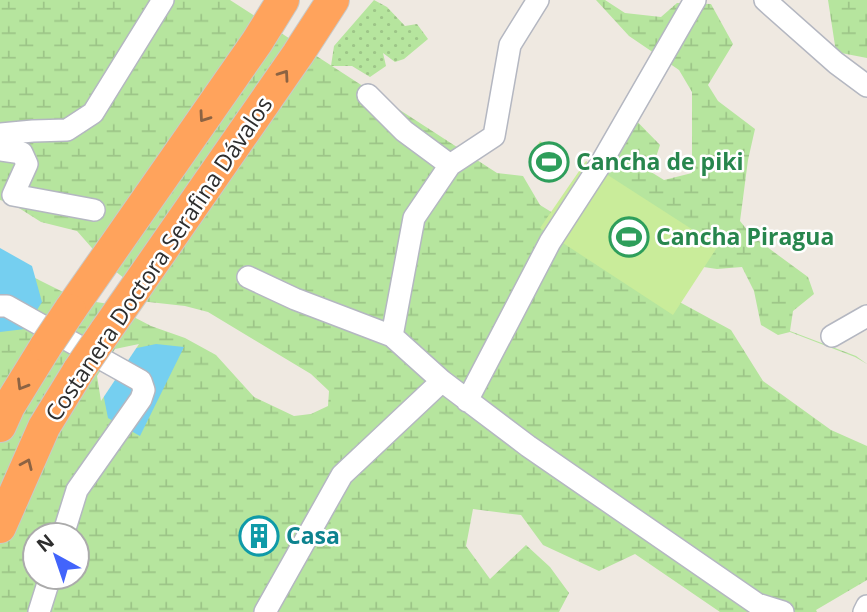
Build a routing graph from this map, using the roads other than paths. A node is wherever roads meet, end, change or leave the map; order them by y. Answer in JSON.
{"nodes":[{"id":1,"x":163,"y":0,"type":"edge"},
{"id":2,"x":284,"y":0,"type":"edge"},
{"id":3,"x":333,"y":0,"type":"edge"},
{"id":4,"x":538,"y":0,"type":"edge"},
{"id":5,"x":695,"y":0,"type":"edge"},
{"id":6,"x":765,"y":0,"type":"edge"},
{"id":7,"x":867,"y":86,"type":"edge"},
{"id":8,"x":368,"y":94,"type":"dead end"},
{"id":9,"x":0,"y":134,"type":"edge"},
{"id":10,"x":0,"y":150,"type":"edge"},
{"id":11,"x":450,"y":165,"type":"junction"},
{"id":12,"x":94,"y":210,"type":"dead end"},
{"id":13,"x":248,"y":277,"type":"dead end"},
{"id":14,"x":0,"y":306,"type":"edge"},
{"id":15,"x":867,"y":316,"type":"edge"},
{"id":16,"x":832,"y":335,"type":"dead end"},
{"id":17,"x":392,"y":336,"type":"junction"},
{"id":18,"x":442,"y":382,"type":"junction"},
{"id":19,"x":467,"y":401,"type":"junction"},
{"id":20,"x":0,"y":426,"type":"edge"},
{"id":21,"x":67,"y":521,"type":"edge"},
{"id":22,"x":0,"y":527,"type":"edge"},
{"id":23,"x":46,"y":591,"type":"edge"},
{"id":24,"x":867,"y":606,"type":"edge"},
{"id":25,"x":755,"y":608,"type":"edge"},
{"id":26,"x":39,"y":612,"type":"edge"},
{"id":27,"x":265,"y":612,"type":"edge"},
{"id":28,"x":783,"y":612,"type":"edge"},
{"id":29,"x":864,"y":612,"type":"edge"}],
"edges":[{"from":1,"to":9,"type":"street"},
{"from":2,"to":20,"type":"highway","name":"Costanera Doctora Serafina Dávalos","one_way":true,"bridge":true},
{"from":22,"to":3,"type":"highway","name":"Costanera Doctora Serafina Dávalos","one_way":true,"bridge":true},
{"from":4,"to":11,"type":"street"},
{"from":5,"to":19,"type":"street"},
{"from":6,"to":7,"type":"street"},
{"from":8,"to":11,"type":"street"},
{"from":10,"to":12,"type":"street"},
{"from":11,"to":17,"type":"street"},
{"from":13,"to":17,"type":"street"},
{"from":14,"to":21,"type":"street"},
{"from":15,"to":16,"type":"street"},
{"from":17,"to":18,"type":"street"},
{"from":18,"to":19,"type":"street"},
{"from":18,"to":27,"type":"street"},
{"from":19,"to":25,"type":"street"},
{"from":23,"to":26,"type":"street"},
{"from":24,"to":29,"type":"street"},
{"from":25,"to":28,"type":"street"}]}
